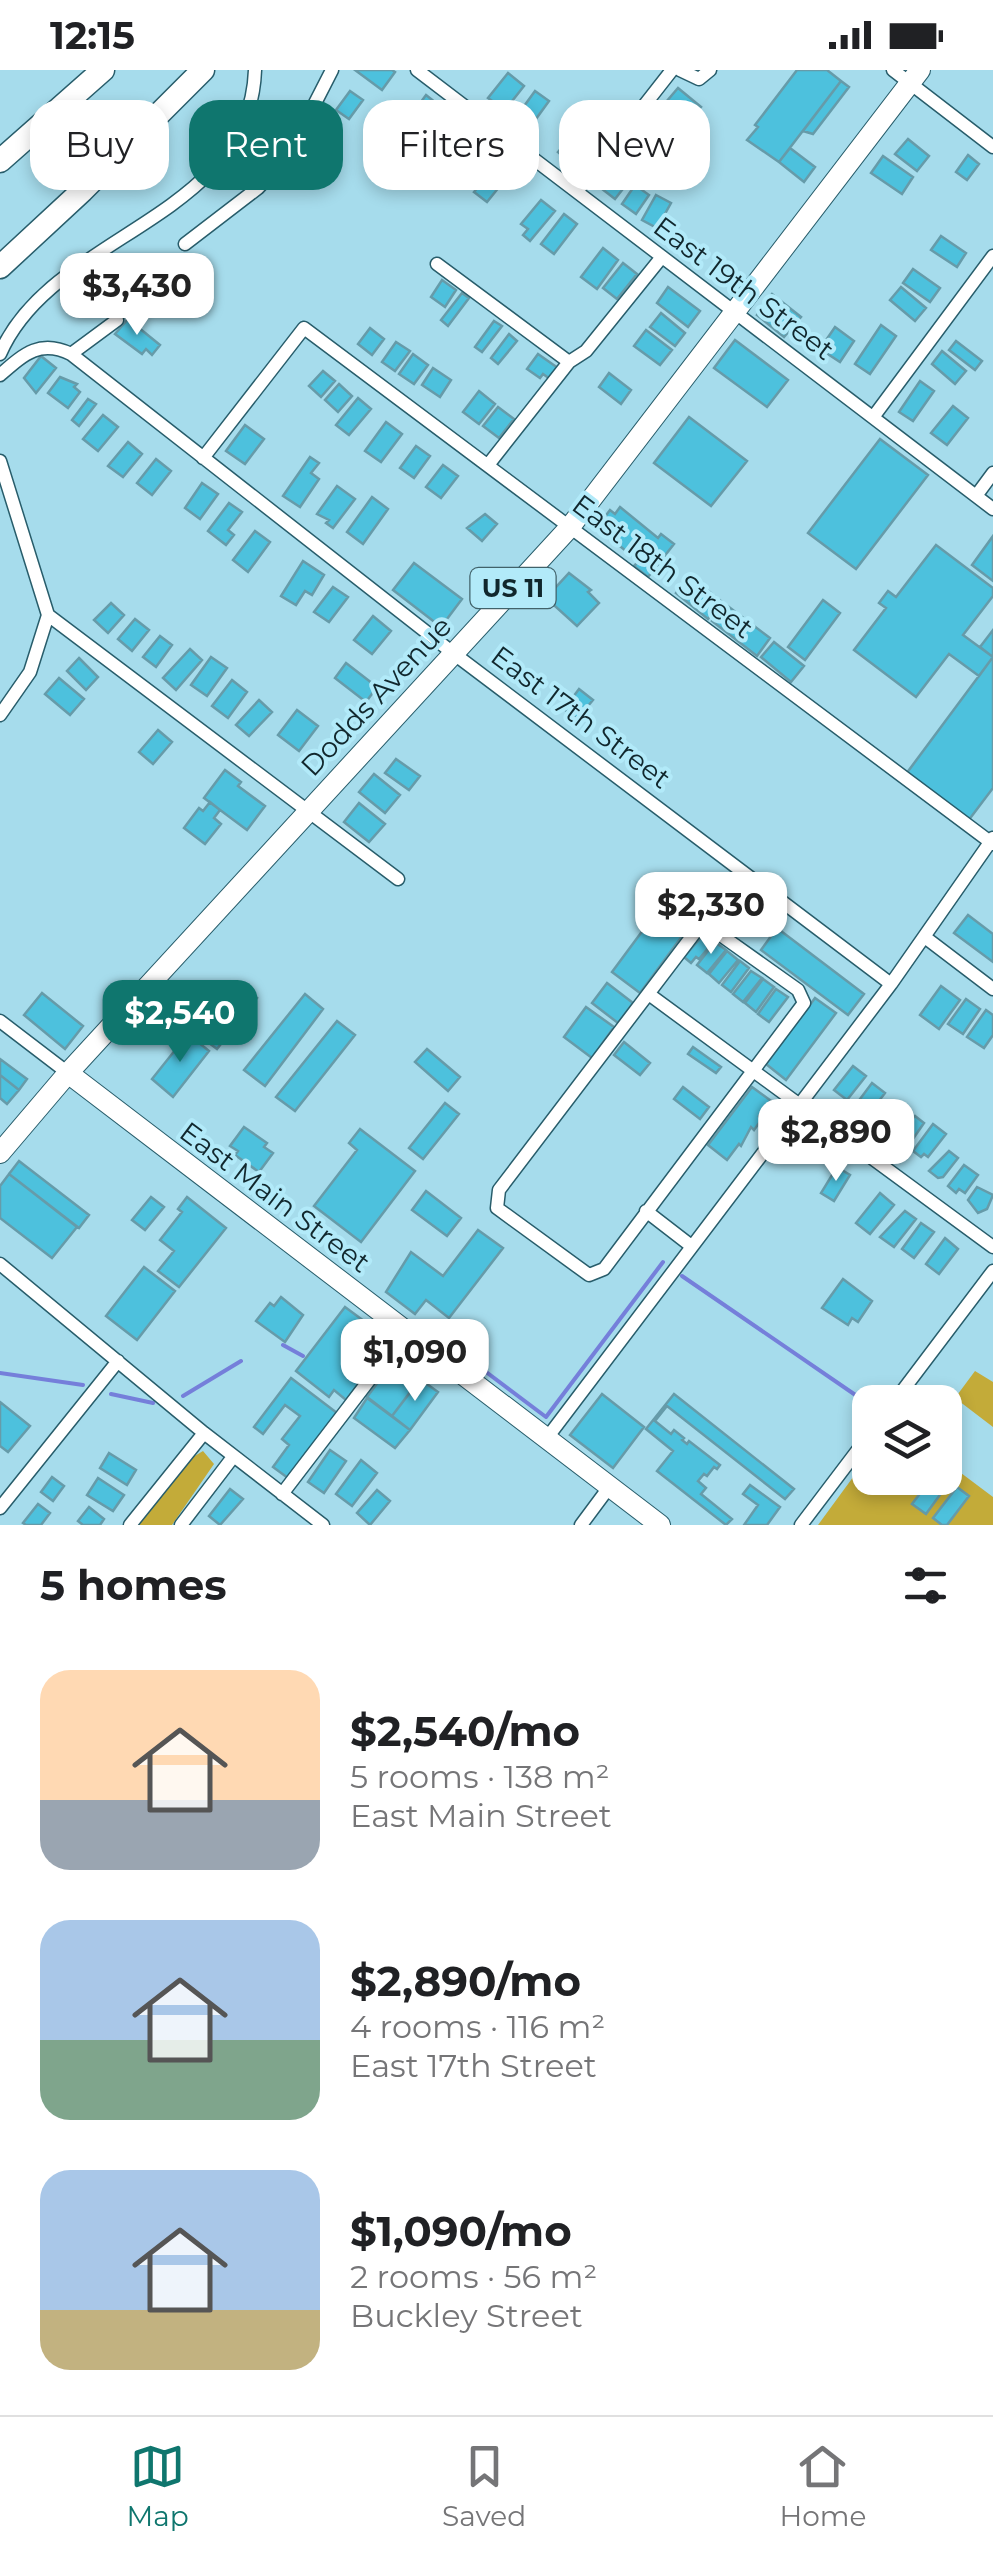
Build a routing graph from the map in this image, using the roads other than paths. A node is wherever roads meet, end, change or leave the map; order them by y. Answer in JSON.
{"nodes":[{"id":1,"x":103,"y":70,"type":"edge"},
{"id":2,"x":203,"y":70,"type":"edge"},
{"id":3,"x":332,"y":70,"type":"edge"},
{"id":4,"x":417,"y":70,"type":"edge"},
{"id":5,"x":672,"y":70,"type":"edge"},
{"id":6,"x":680,"y":70,"type":"edge"},
{"id":7,"x":255,"y":73,"type":"edge"},
{"id":8,"x":708,"y":73,"type":"edge"},
{"id":9,"x":908,"y":74,"type":"edge"},
{"id":10,"x":648,"y":100,"type":"edge"},
{"id":11,"x":993,"y":147,"type":"edge"},
{"id":12,"x":0,"y":161,"type":"edge"},
{"id":13,"x":559,"y":176,"type":"edge"},
{"id":14,"x":578,"y":190,"type":"edge"},
{"id":15,"x":185,"y":244,"type":"dead end"},
{"id":16,"x":993,"y":256,"type":"edge"},
{"id":17,"x":661,"y":258,"type":"junction"},
{"id":18,"x":437,"y":264,"type":"dead end"},
{"id":19,"x":0,"y":267,"type":"edge"},
{"id":20,"x":732,"y":313,"type":"junction"},
{"id":21,"x":118,"y":320,"type":"dead end"},
{"id":22,"x":0,"y":354,"type":"edge"},
{"id":23,"x":71,"y":354,"type":"junction"},
{"id":24,"x":569,"y":362,"type":"junction"},
{"id":25,"x":0,"y":375,"type":"edge"},
{"id":26,"x":874,"y":416,"type":"junction"},
{"id":27,"x":202,"y":458,"type":"junction"},
{"id":28,"x":0,"y":461,"type":"edge"},
{"id":29,"x":488,"y":466,"type":"junction"},
{"id":30,"x":993,"y":472,"type":"edge"},
{"id":31,"x":976,"y":496,"type":"junction"},
{"id":32,"x":993,"y":509,"type":"edge"},
{"id":33,"x":570,"y":527,"type":"junction"},
{"id":34,"x":48,"y":616,"type":"junction"},
{"id":35,"x":453,"y":653,"type":"junction"},
{"id":36,"x":0,"y":714,"type":"edge"},
{"id":37,"x":307,"y":812,"type":"junction"},
{"id":38,"x":992,"y":841,"type":"edge"},
{"id":39,"x":398,"y":880,"type":"dead end"},
{"id":40,"x":926,"y":938,"type":"junction"},
{"id":41,"x":891,"y":984,"type":"junction"},
{"id":42,"x":993,"y":989,"type":"edge"},
{"id":43,"x":650,"y":995,"type":"junction"},
{"id":44,"x":0,"y":1021,"type":"edge"},
{"id":45,"x":752,"y":1068,"type":"junction"},
{"id":46,"x":68,"y":1073,"type":"junction"},
{"id":47,"x":799,"y":1105,"type":"junction"},
{"id":48,"x":0,"y":1153,"type":"edge"},
{"id":49,"x":646,"y":1211,"type":"junction"},
{"id":50,"x":690,"y":1245,"type":"junction"},
{"id":51,"x":993,"y":1247,"type":"edge"},
{"id":52,"x":0,"y":1264,"type":"edge"},
{"id":53,"x":993,"y":1271,"type":"edge"},
{"id":54,"x":406,"y":1332,"type":"junction"},
{"id":55,"x":118,"y":1361,"type":"junction"},
{"id":56,"x":907,"y":1385,"type":"edge"},
{"id":57,"x":204,"y":1433,"type":"junction"},
{"id":58,"x":547,"y":1438,"type":"junction"},
{"id":59,"x":233,"y":1456,"type":"junction"},
{"id":60,"x":852,"y":1458,"type":"edge"},
{"id":61,"x":610,"y":1486,"type":"junction"},
{"id":62,"x":282,"y":1494,"type":"junction"},
{"id":63,"x":0,"y":1508,"type":"edge"},
{"id":64,"x":130,"y":1525,"type":"edge"},
{"id":65,"x":181,"y":1525,"type":"edge"},
{"id":66,"x":323,"y":1525,"type":"edge"},
{"id":67,"x":581,"y":1525,"type":"edge"},
{"id":68,"x":660,"y":1525,"type":"edge"},
{"id":69,"x":802,"y":1525,"type":"edge"}],
"edges":[{"from":1,"to":12,"type":"highway"},
{"from":2,"to":19,"type":"highway"},
{"from":3,"to":15,"type":"street"},
{"from":4,"to":13,"type":"street","name":"East 19th Street"},
{"from":5,"to":10,"type":"street"},
{"from":6,"to":8,"type":"street"},
{"from":7,"to":22,"type":"street"},
{"from":9,"to":11,"type":"street"},
{"from":9,"to":20,"type":"main road","name":"Dodds Avenue","number":"US 11"},
{"from":14,"to":17,"type":"street","name":"East 19th Street"},
{"from":16,"to":26,"type":"street"},
{"from":17,"to":20,"type":"street","name":"East 19th Street"},
{"from":17,"to":24,"type":"street"},
{"from":18,"to":24,"type":"street"},
{"from":20,"to":26,"type":"street","name":"East 19th Street"},
{"from":20,"to":33,"type":"main road","name":"Dodds Avenue","number":"US 11"},
{"from":21,"to":23,"type":"street"},
{"from":23,"to":25,"type":"street"},
{"from":23,"to":27,"type":"street","name":"East 17th Street"},
{"from":24,"to":29,"type":"street"},
{"from":26,"to":31,"type":"street","name":"East 19th Street"},
{"from":27,"to":29,"type":"street","name":"East 18th Street"},
{"from":27,"to":35,"type":"street","name":"East 17th Street"},
{"from":28,"to":34,"type":"street"},
{"from":29,"to":33,"type":"street","name":"East 18th Street"},
{"from":30,"to":31,"type":"street"},
{"from":31,"to":32,"type":"street","name":"East 19th Street"},
{"from":33,"to":35,"type":"main road","name":"Dodds Avenue","number":"US 11"},
{"from":33,"to":38,"type":"street","name":"East 18th Street"},
{"from":34,"to":36,"type":"street"},
{"from":34,"to":37,"type":"street"},
{"from":35,"to":37,"type":"main road","name":"Dodds Avenue","number":"US 11"},
{"from":35,"to":41,"type":"street","name":"East 17th Street"},
{"from":37,"to":39,"type":"street"},
{"from":37,"to":46,"type":"main road","name":"Dodds Avenue","number":"US 11"},
{"from":38,"to":40,"type":"street"},
{"from":40,"to":41,"type":"street"},
{"from":40,"to":42,"type":"street"},
{"from":41,"to":47,"type":"street"},
{"from":43,"to":45,"type":"street"},
{"from":43,"to":45,"type":"street"},
{"from":43,"to":49,"type":"street"},
{"from":44,"to":46,"type":"street","name":"East Main Street"},
{"from":45,"to":47,"type":"street"},
{"from":45,"to":49,"type":"street"},
{"from":46,"to":48,"type":"main road","name":"Dodds Avenue","number":"US 11"},
{"from":46,"to":54,"type":"main road","name":"East Main Street"},
{"from":47,"to":50,"type":"street"},
{"from":47,"to":51,"type":"street"},
{"from":49,"to":50,"type":"street"},
{"from":50,"to":58,"type":"street"},
{"from":52,"to":55,"type":"street"},
{"from":53,"to":56,"type":"street"},
{"from":54,"to":58,"type":"main road","name":"East Main Street"},
{"from":54,"to":62,"type":"street"},
{"from":55,"to":57,"type":"street"},
{"from":55,"to":63,"type":"street"},
{"from":57,"to":59,"type":"street"},
{"from":57,"to":64,"type":"street"},
{"from":58,"to":61,"type":"main road","name":"East Main Street"},
{"from":59,"to":62,"type":"street"},
{"from":59,"to":65,"type":"street"},
{"from":60,"to":69,"type":"street"},
{"from":61,"to":67,"type":"street"},
{"from":61,"to":68,"type":"main road","name":"East Main Street"},
{"from":62,"to":66,"type":"street"}]}
